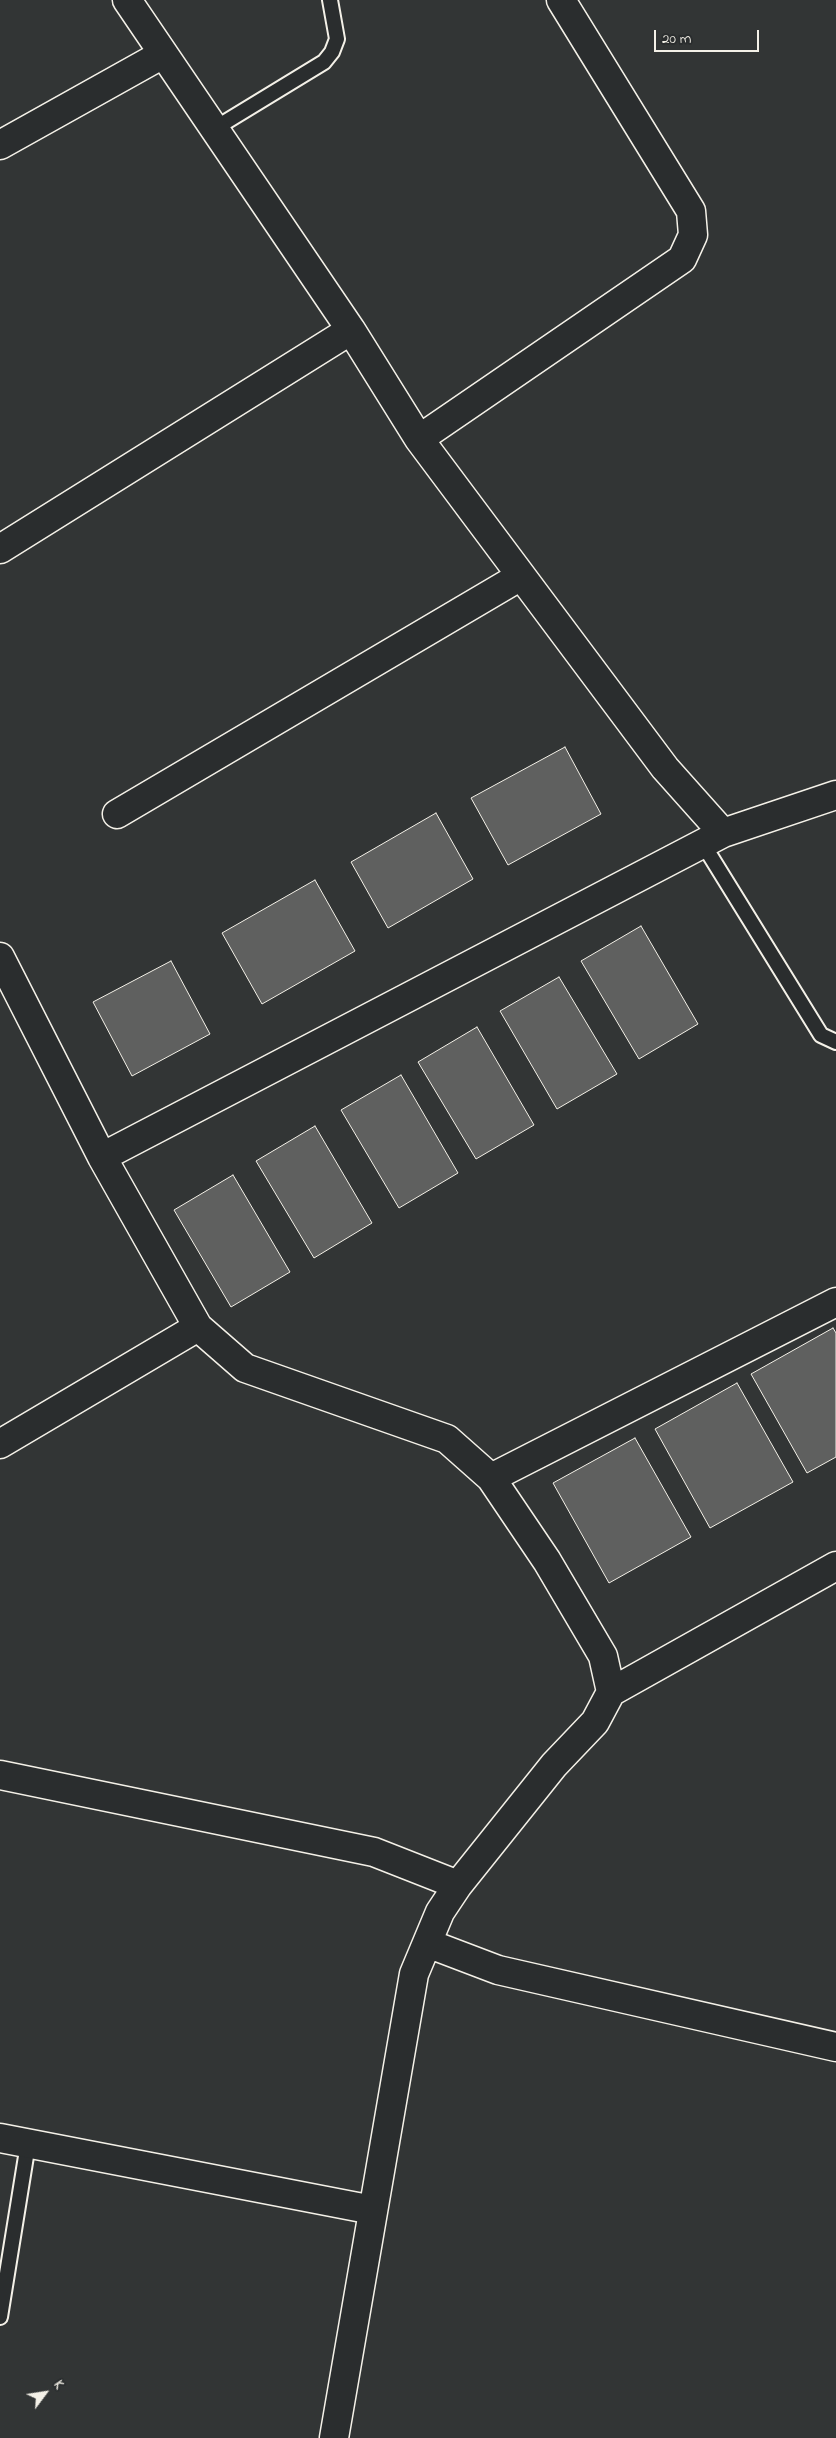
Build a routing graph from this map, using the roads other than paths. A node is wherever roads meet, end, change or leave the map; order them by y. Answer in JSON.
{"nodes":[{"id":1,"x":127,"y":0,"type":"edge"},
{"id":2,"x":330,"y":0,"type":"edge"},
{"id":3,"x":561,"y":0,"type":"edge"},
{"id":4,"x":163,"y":54,"type":"junction"},
{"id":5,"x":214,"y":129,"type":"junction"},
{"id":6,"x":0,"y":145,"type":"edge"},
{"id":7,"x":351,"y":330,"type":"junction"},
{"id":8,"x":419,"y":439,"type":"junction"},
{"id":9,"x":0,"y":549,"type":"edge"},
{"id":10,"x":521,"y":576,"type":"junction"},
{"id":11,"x":836,"y":794,"type":"edge"},
{"id":12,"x":117,"y":814,"type":"dead end"},
{"id":13,"x":713,"y":838,"type":"junction"},
{"id":14,"x":0,"y":957,"type":"edge"},
{"id":15,"x":836,"y":1042,"type":"edge"},
{"id":16,"x":102,"y":1157,"type":"junction"},
{"id":17,"x":836,"y":1302,"type":"edge"},
{"id":18,"x":198,"y":1327,"type":"junction"},
{"id":19,"x":0,"y":1444,"type":"edge"},
{"id":20,"x":491,"y":1478,"type":"junction"},
{"id":21,"x":836,"y":1566,"type":"edge"},
{"id":22,"x":611,"y":1692,"type":"junction"},
{"id":23,"x":0,"y":1775,"type":"edge"},
{"id":24,"x":458,"y":1885,"type":"junction"},
{"id":25,"x":427,"y":1944,"type":"junction"},
{"id":26,"x":836,"y":2047,"type":"edge"},
{"id":27,"x":0,"y":2138,"type":"edge"},
{"id":28,"x":28,"y":2144,"type":"junction"},
{"id":29,"x":374,"y":2210,"type":"junction"},
{"id":30,"x":0,"y":2317,"type":"edge"},
{"id":31,"x":334,"y":2438,"type":"edge"}],
"edges":[{"from":1,"to":4,"type":"street"},
{"from":2,"to":5,"type":"lane"},
{"from":3,"to":8,"type":"street"},
{"from":4,"to":5,"type":"street"},
{"from":4,"to":6,"type":"street"},
{"from":5,"to":7,"type":"street"},
{"from":7,"to":8,"type":"street"},
{"from":7,"to":9,"type":"street"},
{"from":8,"to":10,"type":"street"},
{"from":10,"to":12,"type":"street"},
{"from":10,"to":13,"type":"street"},
{"from":11,"to":13,"type":"street"},
{"from":13,"to":15,"type":"lane"},
{"from":13,"to":16,"type":"street"},
{"from":14,"to":16,"type":"street"},
{"from":16,"to":18,"type":"street"},
{"from":17,"to":20,"type":"street"},
{"from":18,"to":19,"type":"street"},
{"from":18,"to":20,"type":"street"},
{"from":20,"to":22,"type":"street"},
{"from":21,"to":22,"type":"street"},
{"from":22,"to":24,"type":"street"},
{"from":23,"to":24,"type":"street"},
{"from":24,"to":25,"type":"street"},
{"from":25,"to":26,"type":"street"},
{"from":25,"to":29,"type":"street"},
{"from":27,"to":28,"type":"street"},
{"from":28,"to":29,"type":"street"},
{"from":28,"to":30,"type":"lane"},
{"from":29,"to":31,"type":"street"}]}
